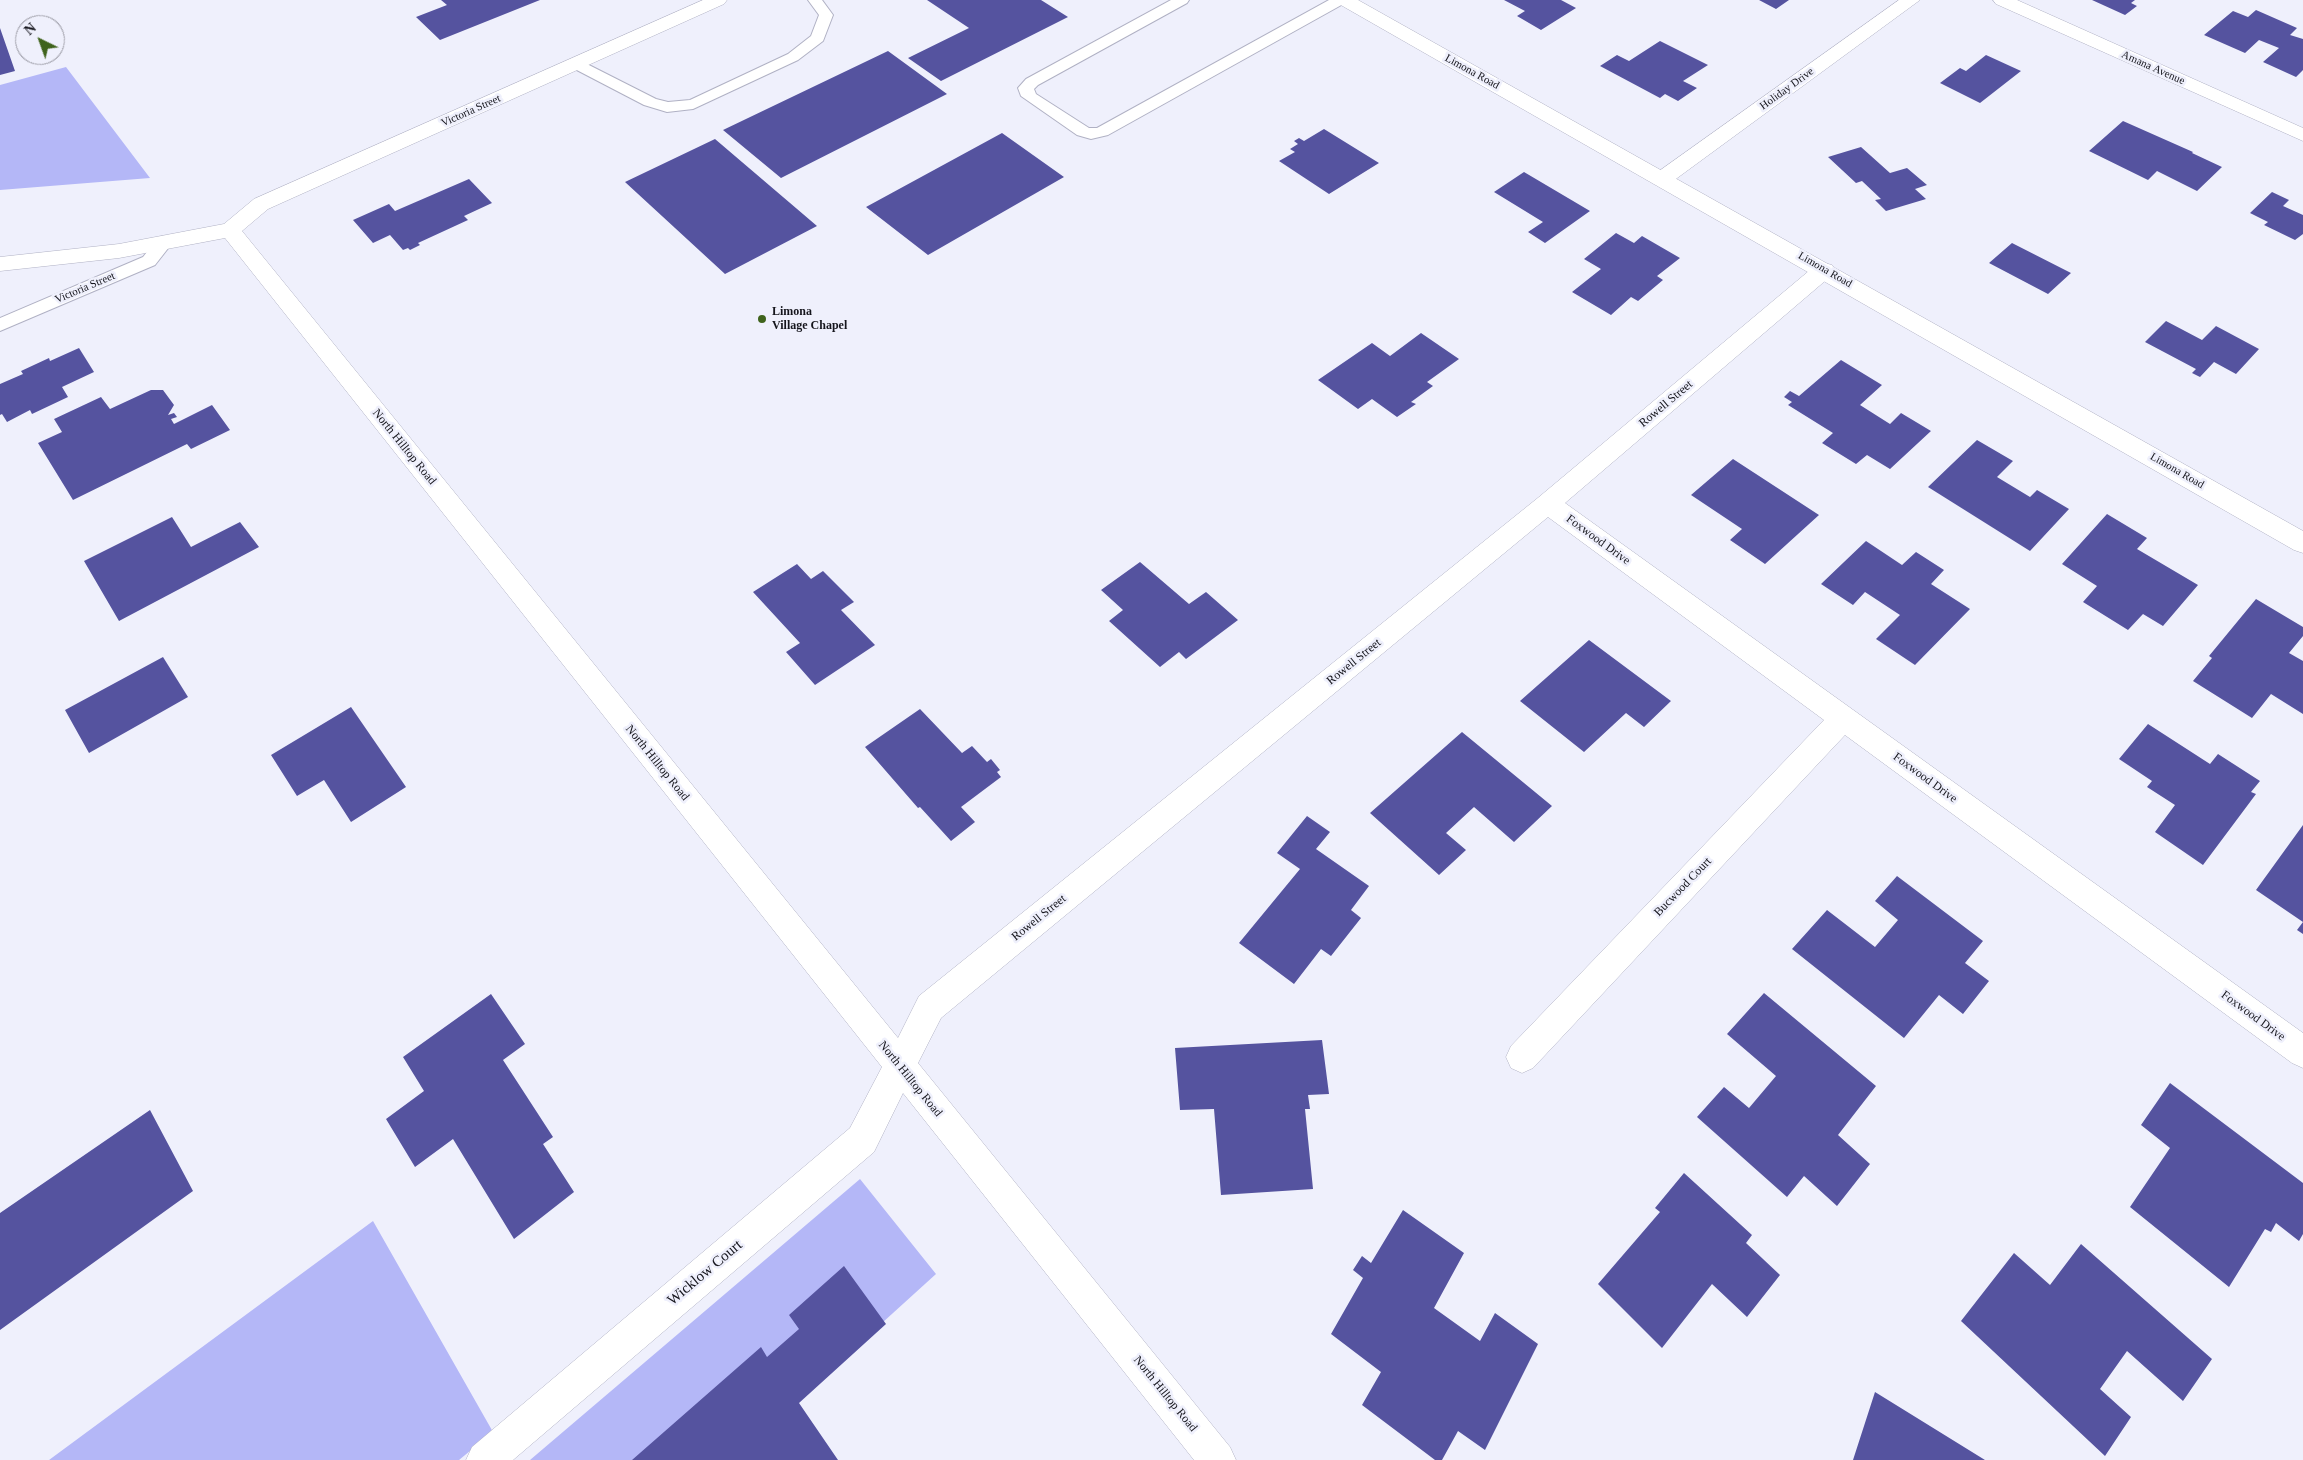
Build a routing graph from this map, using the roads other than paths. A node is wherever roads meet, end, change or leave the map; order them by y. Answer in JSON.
{"nodes":[{"id":1,"x":718,"y":0,"type":"edge"},
{"id":2,"x":815,"y":0,"type":"edge"},
{"id":3,"x":1182,"y":0,"type":"edge"},
{"id":4,"x":1340,"y":0,"type":"edge"},
{"id":5,"x":1345,"y":0,"type":"edge"},
{"id":6,"x":1911,"y":0,"type":"edge"},
{"id":7,"x":2002,"y":0,"type":"edge"},
{"id":8,"x":576,"y":64,"type":"junction"},
{"id":9,"x":2303,"y":135,"type":"edge"},
{"id":10,"x":1662,"y":179,"type":"junction"},
{"id":11,"x":230,"y":230,"type":"junction"},
{"id":12,"x":164,"y":242,"type":"junction"},
{"id":13,"x":0,"y":250,"type":"edge"},
{"id":14,"x":21,"y":260,"type":"junction"},
{"id":15,"x":0,"y":264,"type":"edge"},
{"id":16,"x":1824,"y":270,"type":"junction"},
{"id":17,"x":0,"y":325,"type":"edge"},
{"id":18,"x":1548,"y":504,"type":"junction"},
{"id":19,"x":2303,"y":543,"type":"edge"},
{"id":20,"x":1843,"y":718,"type":"junction"},
{"id":21,"x":2303,"y":1052,"type":"edge"},
{"id":22,"x":1522,"y":1056,"type":"dead end"},
{"id":23,"x":899,"y":1066,"type":"junction"},
{"id":24,"x":486,"y":1460,"type":"edge"},
{"id":25,"x":1217,"y":1460,"type":"edge"}],
"edges":[{"from":1,"to":8,"type":"street","name":"Victoria Street"},
{"from":2,"to":8,"type":"lane"},
{"from":3,"to":4,"type":"lane"},
{"from":5,"to":10,"type":"street","name":"Limona Road"},
{"from":6,"to":10,"type":"street","name":"Holiday Drive"},
{"from":7,"to":9,"type":"street","name":"Amana Avenue"},
{"from":8,"to":11,"type":"street","name":"Victoria Street"},
{"from":10,"to":16,"type":"street","name":"Limona Road"},
{"from":11,"to":12,"type":"street"},
{"from":11,"to":23,"type":"street","name":"North Hilltop Road"},
{"from":12,"to":14,"type":"street"},
{"from":12,"to":17,"type":"lane","name":"Victoria Street"},
{"from":13,"to":14,"type":"street"},
{"from":14,"to":15,"type":"street"},
{"from":16,"to":18,"type":"street","name":"Rowell Street"},
{"from":16,"to":19,"type":"street","name":"Limona Road"},
{"from":18,"to":20,"type":"street","name":"Foxwood Drive"},
{"from":18,"to":23,"type":"street","name":"Rowell Street"},
{"from":20,"to":21,"type":"street","name":"Foxwood Drive"},
{"from":20,"to":22,"type":"street","name":"Bucwood Court"},
{"from":23,"to":24,"type":"street","name":"Wicklow Court"},
{"from":23,"to":25,"type":"street","name":"North Hilltop Road"}]}
